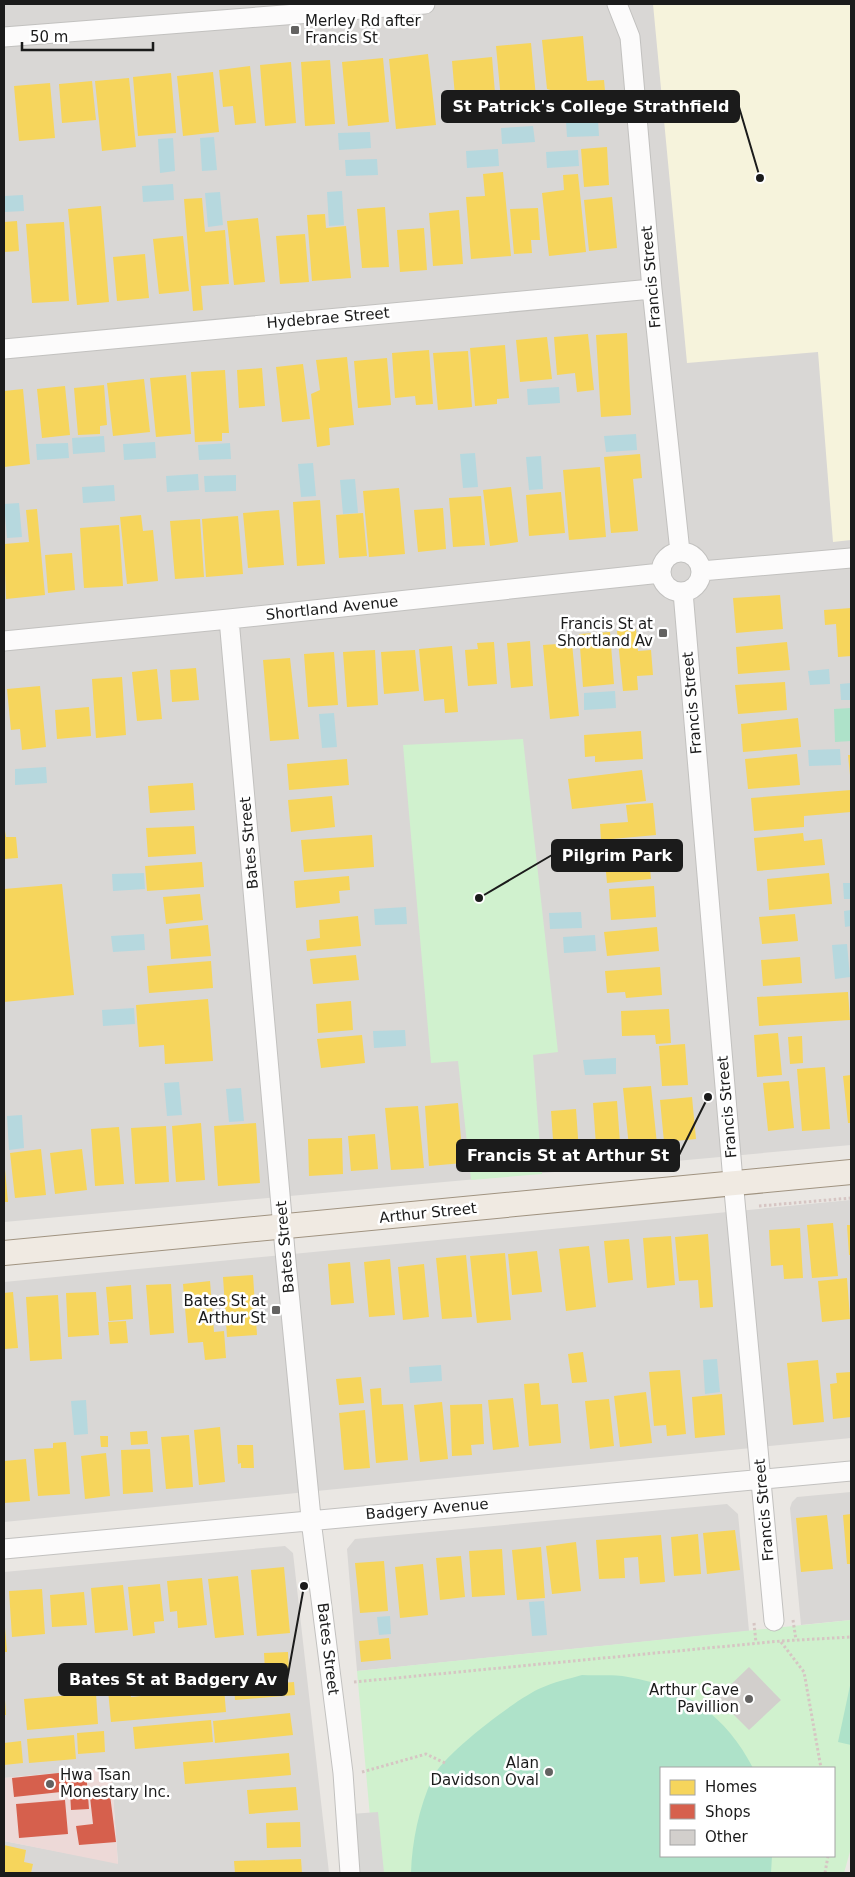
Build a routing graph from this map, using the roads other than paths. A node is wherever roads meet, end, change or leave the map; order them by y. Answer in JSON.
{"nodes":[{"id":1,"x":425,"y":4,"type":"edge"},
{"id":2,"x":617,"y":4,"type":"edge"},
{"id":3,"x":4,"y":37,"type":"edge"},
{"id":4,"x":652,"y":289,"type":"junction"},
{"id":5,"x":4,"y":349,"type":"edge"},
{"id":6,"x":680,"y":552,"type":"junction"},
{"id":7,"x":851,"y":558,"type":"edge"},
{"id":8,"x":701,"y":572,"type":"junction"},
{"id":9,"x":661,"y":573,"type":"junction"},
{"id":10,"x":683,"y":592,"type":"junction"},
{"id":11,"x":229,"y":619,"type":"junction"},
{"id":12,"x":4,"y":641,"type":"edge"},
{"id":13,"x":851,"y":1172,"type":"edge"},
{"id":14,"x":733,"y":1182,"type":"junction"},
{"id":15,"x":283,"y":1227,"type":"junction"},
{"id":16,"x":4,"y":1253,"type":"edge"},
{"id":17,"x":851,"y":1471,"type":"edge"},
{"id":18,"x":761,"y":1480,"type":"junction"},
{"id":19,"x":311,"y":1520,"type":"junction"},
{"id":20,"x":4,"y":1549,"type":"edge"},
{"id":21,"x":774,"y":1621,"type":"dead end"},
{"id":22,"x":350,"y":1873,"type":"edge"}],
"edges":[{"from":1,"to":3,"type":"street"},
{"from":2,"to":4,"type":"street","name":"Francis Street"},
{"from":4,"to":5,"type":"street","name":"Hydebrae Street"},
{"from":4,"to":6,"type":"street","name":"Francis Street"},
{"from":6,"to":8,"type":"street"},
{"from":6,"to":9,"type":"street"},
{"from":7,"to":8,"type":"street"},
{"from":8,"to":10,"type":"street"},
{"from":9,"to":10,"type":"street"},
{"from":9,"to":11,"type":"street","name":"Shortland Avenue"},
{"from":10,"to":14,"type":"street","name":"Francis Street"},
{"from":11,"to":12,"type":"street","name":"Shortland Avenue"},
{"from":11,"to":15,"type":"street","name":"Bates Street"},
{"from":13,"to":14,"type":"main road","name":"Arthur Street"},
{"from":14,"to":15,"type":"main road","name":"Arthur Street"},
{"from":14,"to":18,"type":"street","name":"Francis Street"},
{"from":15,"to":16,"type":"main road","name":"Arthur Street"},
{"from":15,"to":19,"type":"street","name":"Bates Street"},
{"from":17,"to":18,"type":"street","name":"Badgery Avenue"},
{"from":18,"to":19,"type":"street","name":"Badgery Avenue"},
{"from":18,"to":21,"type":"street","name":"Francis Street"},
{"from":19,"to":20,"type":"street","name":"Badgery Avenue"},
{"from":19,"to":22,"type":"street","name":"Bates Street"}]}
